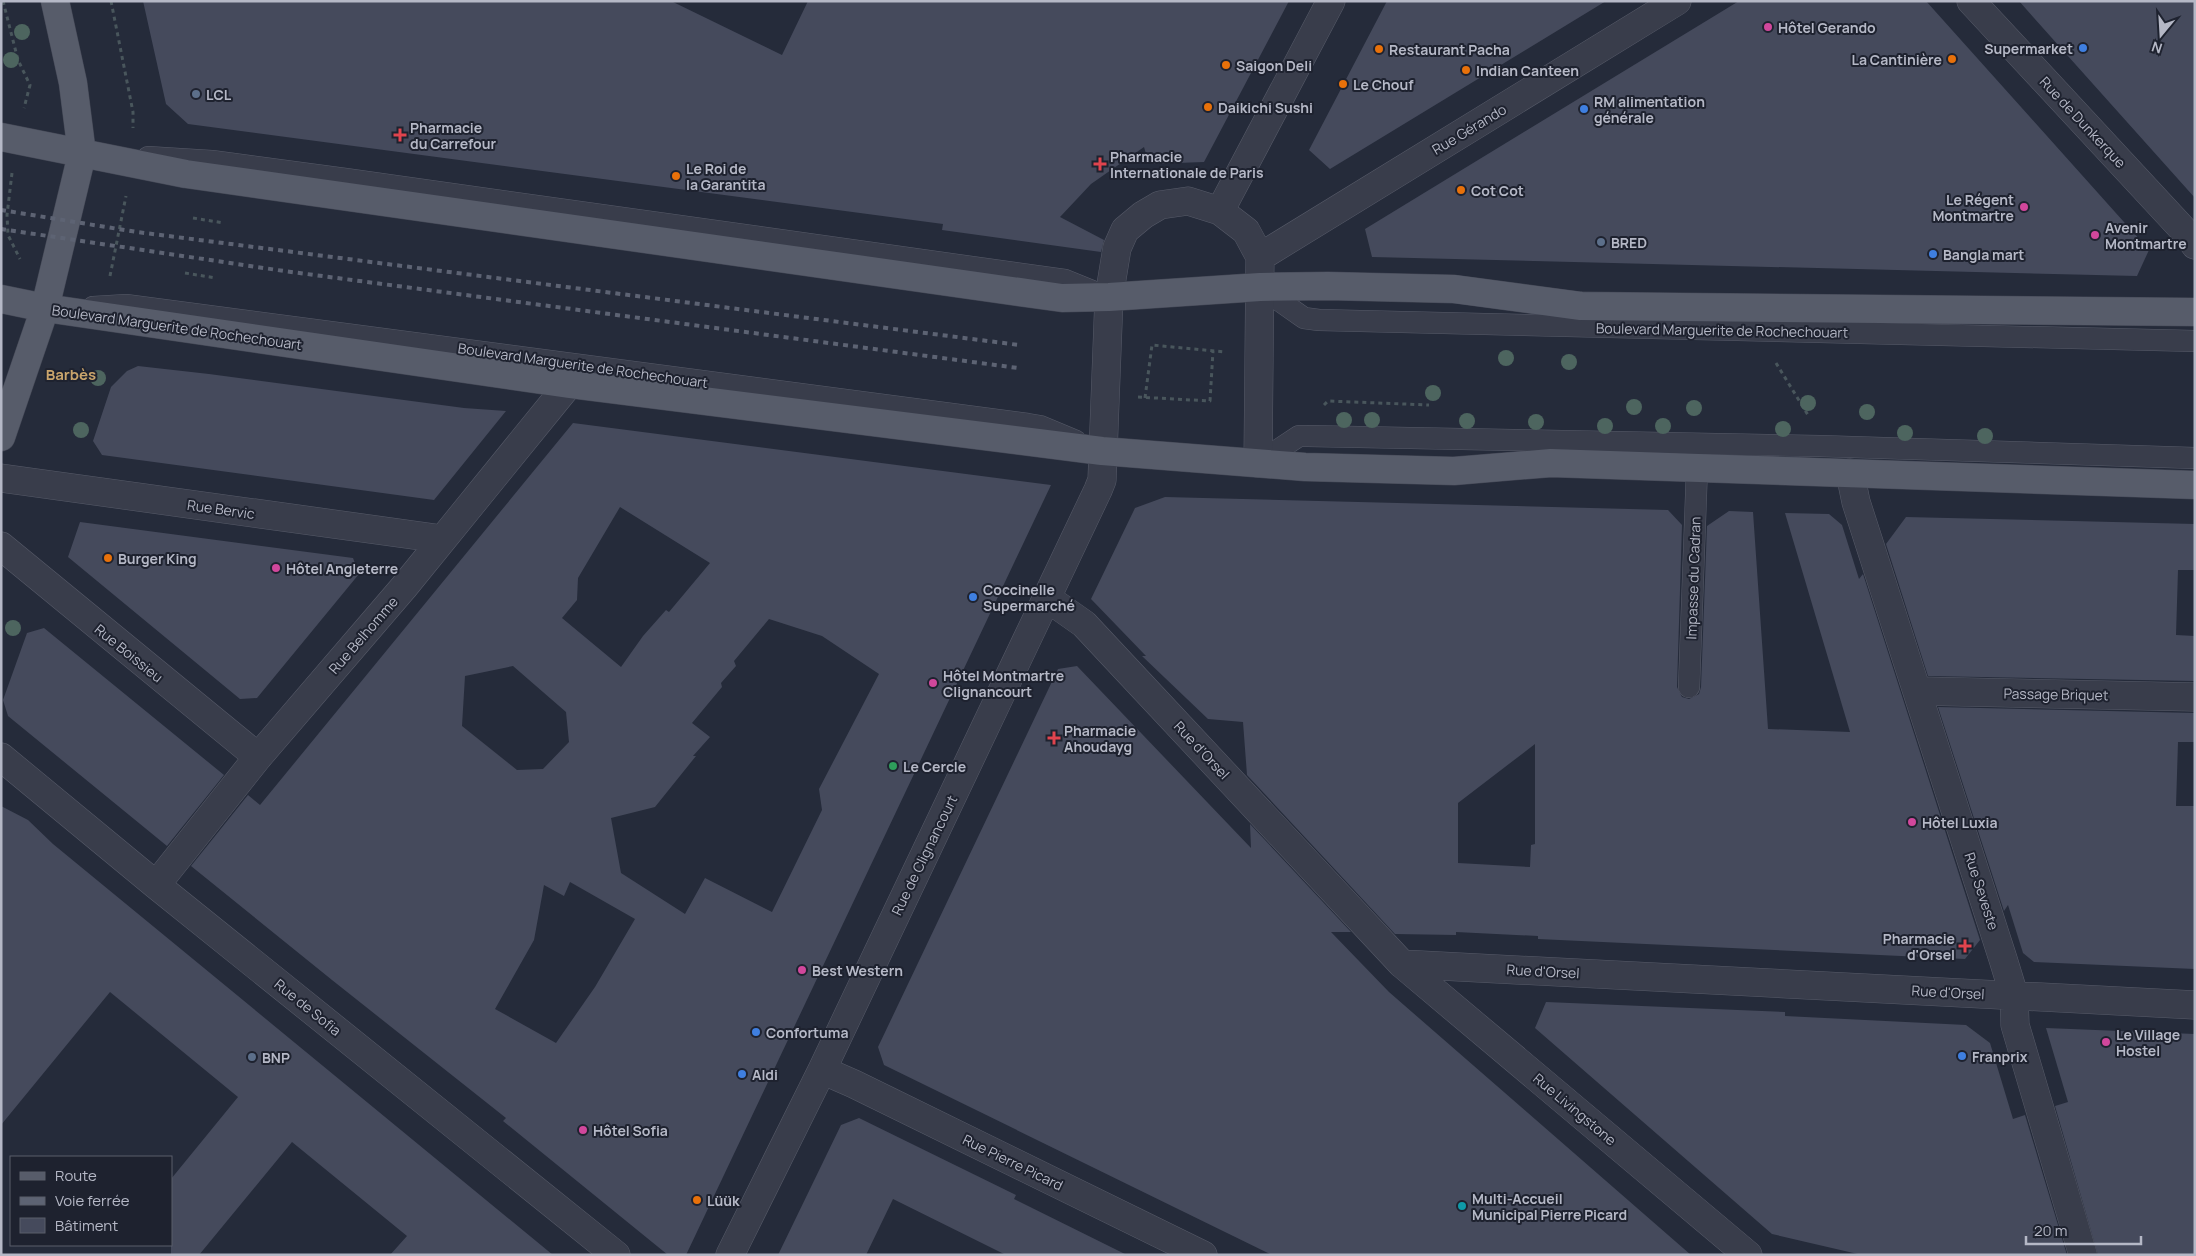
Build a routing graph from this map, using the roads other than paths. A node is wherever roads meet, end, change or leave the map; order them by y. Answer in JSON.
{"nodes":[{"id":1,"x":55,"y":1,"type":"edge"},
{"id":2,"x":1331,"y":1,"type":"edge"},
{"id":3,"x":1677,"y":1,"type":"edge"},
{"id":4,"x":1971,"y":1,"type":"edge"},
{"id":5,"x":1,"y":137,"type":"edge"},
{"id":6,"x":82,"y":154,"type":"junction"},
{"id":7,"x":1220,"y":211,"type":"junction"},
{"id":8,"x":2194,"y":243,"type":"edge"},
{"id":9,"x":1260,"y":257,"type":"junction"},
{"id":10,"x":1260,"y":287,"type":"junction"},
{"id":11,"x":1109,"y":298,"type":"junction"},
{"id":12,"x":1,"y":299,"type":"edge"},
{"id":13,"x":45,"y":308,"type":"junction"},
{"id":14,"x":2195,"y":312,"type":"edge"},
{"id":15,"x":2195,"y":341,"type":"edge"},
{"id":16,"x":569,"y":384,"type":"junction"},
{"id":17,"x":1,"y":437,"type":"edge"},
{"id":18,"x":1102,"y":451,"type":"junction"},
{"id":19,"x":2195,"y":458,"type":"edge"},
{"id":20,"x":1258,"y":463,"type":"junction"},
{"id":21,"x":1697,"y":468,"type":"junction"},
{"id":22,"x":1850,"y":473,"type":"junction"},
{"id":23,"x":1,"y":478,"type":"edge"},
{"id":24,"x":2195,"y":485,"type":"edge"},
{"id":25,"x":442,"y":539,"type":"junction"},
{"id":26,"x":1,"y":546,"type":"edge"},
{"id":27,"x":1047,"y":598,"type":"junction"},
{"id":28,"x":1690,"y":687,"type":"dead end"},
{"id":29,"x":1918,"y":691,"type":"junction"},
{"id":30,"x":2195,"y":697,"type":"edge"},
{"id":31,"x":1,"y":757,"type":"edge"},
{"id":32,"x":258,"y":757,"type":"junction"},
{"id":33,"x":156,"y":885,"type":"junction"},
{"id":34,"x":1402,"y":964,"type":"junction"},
{"id":35,"x":2014,"y":995,"type":"junction"},
{"id":36,"x":2195,"y":1005,"type":"edge"},
{"id":37,"x":822,"y":1070,"type":"junction"},
{"id":38,"x":616,"y":1255,"type":"edge"},
{"id":39,"x":730,"y":1255,"type":"edge"},
{"id":40,"x":1203,"y":1255,"type":"edge"},
{"id":41,"x":1748,"y":1255,"type":"edge"},
{"id":42,"x":2083,"y":1255,"type":"edge"}],
"edges":[{"from":1,"to":6,"type":"main road"},
{"from":2,"to":7,"type":"street"},
{"from":3,"to":9,"type":"street","name":"Rue Gérando"},
{"from":4,"to":8,"type":"street","name":"Rue de Dunkerque"},
{"from":5,"to":6,"type":"main road","name":"Boulevard Marguerite de Rochechouart"},
{"from":6,"to":11,"type":"main road","name":"Boulevard Marguerite de Rochechouart"},
{"from":6,"to":13,"type":"main road"},
{"from":7,"to":9,"type":"street"},
{"from":7,"to":11,"type":"street"},
{"from":9,"to":10,"type":"street"},
{"from":10,"to":11,"type":"main road","name":"Boulevard Marguerite de Rochechouart"},
{"from":10,"to":14,"type":"main road","name":"Boulevard Marguerite de Rochechouart"},
{"from":10,"to":15,"type":"lane","name":"Boulevard Marguerite de Rochechouart"},
{"from":10,"to":20,"type":"street"},
{"from":11,"to":18,"type":"street"},
{"from":12,"to":13,"type":"main road"},
{"from":13,"to":16,"type":"main road","name":"Boulevard Marguerite de Rochechouart"},
{"from":13,"to":17,"type":"main road"},
{"from":13,"to":18,"type":"lane","name":"Boulevard Marguerite de Rochechouart"},
{"from":16,"to":18,"type":"main road","name":"Boulevard Marguerite de Rochechouart"},
{"from":16,"to":25,"type":"street","name":"Rue Belhomme"},
{"from":18,"to":20,"type":"main road","name":"Boulevard Marguerite de Rochechouart"},
{"from":18,"to":27,"type":"street","name":"Rue de Clignancourt"},
{"from":19,"to":20,"type":"lane"},
{"from":20,"to":21,"type":"main road","name":"Boulevard Marguerite de Rochechouart"},
{"from":21,"to":22,"type":"main road","name":"Boulevard Marguerite de Rochechouart"},
{"from":21,"to":28,"type":"lane","name":"Impasse du Cadran"},
{"from":22,"to":24,"type":"main road","name":"Boulevard Marguerite de Rochechouart"},
{"from":22,"to":29,"type":"street","name":"Rue Seveste"},
{"from":23,"to":25,"type":"street","name":"Rue Bervic"},
{"from":25,"to":32,"type":"street","name":"Rue Belhomme"},
{"from":26,"to":32,"type":"street","name":"Rue Boissieu"},
{"from":27,"to":34,"type":"street","name":"Rue d'Orsel"},
{"from":27,"to":37,"type":"street","name":"Rue de Clignancourt"},
{"from":29,"to":30,"type":"street","name":"Passage Briquet"},
{"from":29,"to":35,"type":"street","name":"Rue Seveste"},
{"from":31,"to":33,"type":"street","name":"Rue de Sofia"},
{"from":32,"to":33,"type":"street","name":"Rue Belhomme"},
{"from":33,"to":38,"type":"street","name":"Rue de Sofia"},
{"from":34,"to":35,"type":"street","name":"Rue d'Orsel"},
{"from":34,"to":41,"type":"street","name":"Rue Livingstone"},
{"from":35,"to":36,"type":"street","name":"Rue d'Orsel"},
{"from":35,"to":42,"type":"street","name":"Rue Seveste"},
{"from":37,"to":39,"type":"street","name":"Rue de Clignancourt"},
{"from":37,"to":40,"type":"street","name":"Rue Pierre Picard"}]}
